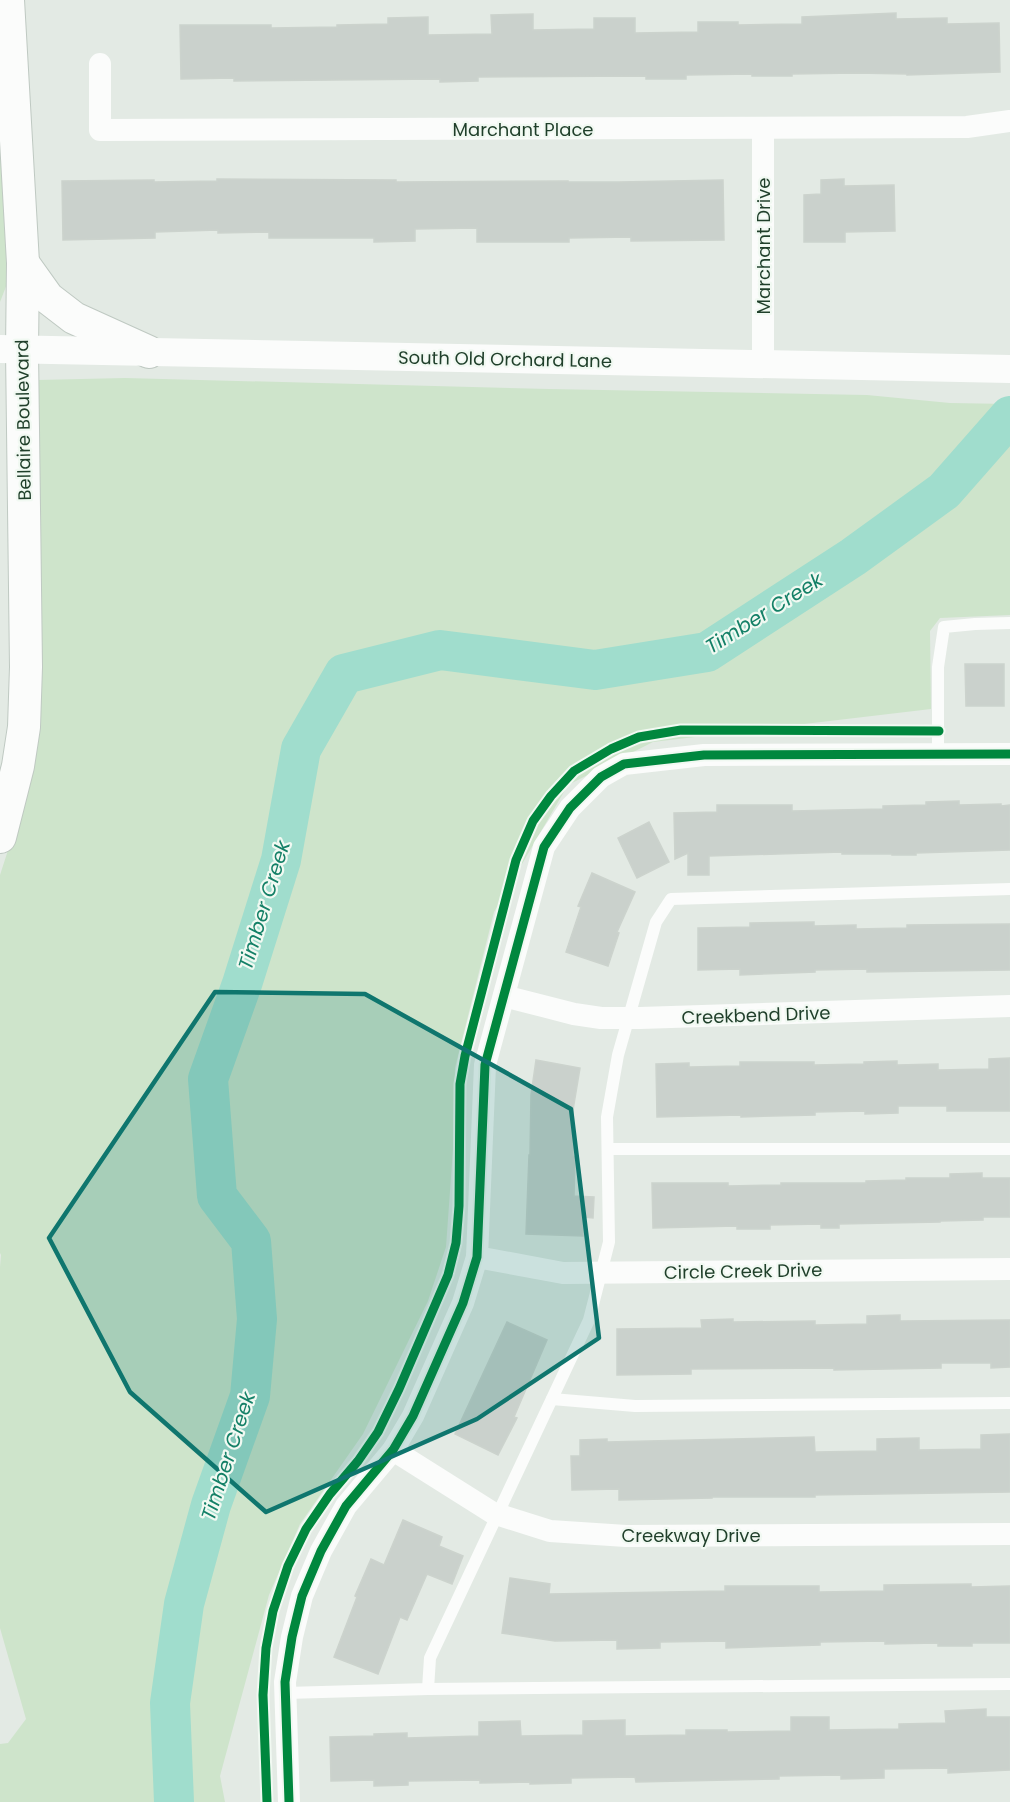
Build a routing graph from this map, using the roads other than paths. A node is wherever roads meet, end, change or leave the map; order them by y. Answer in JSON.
{"nodes":[{"id":1,"x":8,"y":0,"type":"edge"},
{"id":2,"x":100,"y":64,"type":"dead end"},
{"id":3,"x":1010,"y":121,"type":"edge"},
{"id":4,"x":763,"y":128,"type":"junction"},
{"id":5,"x":23,"y":263,"type":"junction"},
{"id":6,"x":11,"y":349,"type":"edge"},
{"id":7,"x":149,"y":352,"type":"junction"},
{"id":8,"x":763,"y":364,"type":"junction"},
{"id":9,"x":1010,"y":369,"type":"edge"},
{"id":10,"x":1010,"y":623,"type":"edge"},
{"id":11,"x":938,"y":753,"type":"junction"},
{"id":12,"x":1010,"y":754,"type":"edge"},
{"id":13,"x":0,"y":837,"type":"edge"},
{"id":14,"x":1010,"y":889,"type":"edge"},
{"id":15,"x":504,"y":996,"type":"junction"},
{"id":16,"x":1010,"y":1006,"type":"edge"},
{"id":17,"x":629,"y":1018,"type":"junction"},
{"id":18,"x":608,"y":1149,"type":"junction"},
{"id":19,"x":1010,"y":1149,"type":"edge"},
{"id":20,"x":477,"y":1257,"type":"junction"},
{"id":21,"x":1010,"y":1269,"type":"edge"},
{"id":22,"x":601,"y":1273,"type":"junction"},
{"id":23,"x":552,"y":1399,"type":"junction"},
{"id":24,"x":1010,"y":1403,"type":"edge"},
{"id":25,"x":393,"y":1450,"type":"junction"},
{"id":26,"x":497,"y":1515,"type":"junction"},
{"id":27,"x":1010,"y":1533,"type":"edge"},
{"id":28,"x":1010,"y":1684,"type":"edge"},
{"id":29,"x":428,"y":1689,"type":"junction"},
{"id":30,"x":286,"y":1693,"type":"junction"},
{"id":31,"x":290,"y":1802,"type":"edge"}],
"edges":[{"from":1,"to":5,"type":"main road","name":"Bellaire Boulevard"},
{"from":2,"to":4,"type":"street","name":"Marchant Place"},
{"from":3,"to":4,"type":"street","name":"Marchant Place"},
{"from":4,"to":8,"type":"street","name":"Marchant Drive"},
{"from":5,"to":6,"type":"main road","name":"Bellaire Boulevard"},
{"from":5,"to":7,"type":"main road"},
{"from":6,"to":7,"type":"street","name":"South Old Orchard Lane"},
{"from":6,"to":13,"type":"main road","name":"Bellaire Boulevard"},
{"from":7,"to":8,"type":"street","name":"South Old Orchard Lane"},
{"from":8,"to":9,"type":"street","name":"South Old Orchard Lane"},
{"from":10,"to":11,"type":"lane"},
{"from":11,"to":12,"type":"street"},
{"from":11,"to":15,"type":"street"},
{"from":14,"to":17,"type":"lane"},
{"from":15,"to":17,"type":"street","name":"Creekbend Drive"},
{"from":15,"to":20,"type":"street"},
{"from":16,"to":17,"type":"street","name":"Creekbend Drive"},
{"from":17,"to":18,"type":"lane"},
{"from":18,"to":19,"type":"lane"},
{"from":18,"to":22,"type":"lane"},
{"from":20,"to":22,"type":"street","name":"Circle Creek Drive"},
{"from":20,"to":25,"type":"street"},
{"from":21,"to":22,"type":"street","name":"Circle Creek Drive"},
{"from":22,"to":23,"type":"lane"},
{"from":23,"to":24,"type":"lane"},
{"from":23,"to":26,"type":"lane"},
{"from":25,"to":26,"type":"street","name":"Creekway Drive"},
{"from":25,"to":30,"type":"street"},
{"from":26,"to":27,"type":"street","name":"Creekway Drive"},
{"from":26,"to":29,"type":"lane"},
{"from":28,"to":29,"type":"lane"},
{"from":29,"to":30,"type":"lane"},
{"from":30,"to":31,"type":"street"}]}
